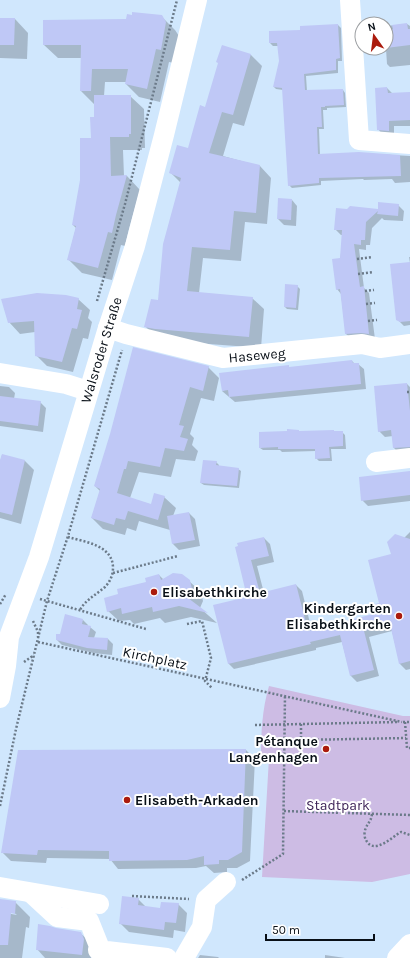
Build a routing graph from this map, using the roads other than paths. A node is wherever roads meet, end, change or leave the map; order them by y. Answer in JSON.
{"nodes":[{"id":1,"x":197,"y":0,"type":"edge"},
{"id":2,"x":350,"y":0,"type":"edge"},
{"id":3,"x":410,"y":144,"type":"edge"},
{"id":4,"x":108,"y":328,"type":"junction"},
{"id":5,"x":410,"y":344,"type":"edge"},
{"id":6,"x":0,"y":372,"type":"edge"},
{"id":7,"x":88,"y":391,"type":"junction"},
{"id":8,"x":410,"y":458,"type":"edge"},
{"id":9,"x":376,"y":462,"type":"dead end"},
{"id":10,"x":4,"y":637,"type":"edge"},
{"id":11,"x":0,"y":698,"type":"edge"},
{"id":12,"x":226,"y":882,"type":"road end"},
{"id":13,"x":0,"y":887,"type":"edge"},
{"id":14,"x":31,"y":893,"type":"junction"},
{"id":15,"x":99,"y":904,"type":"dead end"},
{"id":16,"x":410,"y":944,"type":"edge"},
{"id":17,"x":166,"y":958,"type":"edge"},
{"id":18,"x":184,"y":958,"type":"edge"},
{"id":19,"x":397,"y":958,"type":"edge"}],
"edges":[{"from":1,"to":4,"type":"street","name":"Walsroder Straße"},
{"from":2,"to":3,"type":"street"},
{"from":4,"to":5,"type":"street","name":"Haseweg"},
{"from":4,"to":7,"type":"street","name":"Walsroder Straße"},
{"from":6,"to":7,"type":"street"},
{"from":7,"to":10,"type":"street","name":"Walsroder Straße"},
{"from":8,"to":9,"type":"street"},
{"from":10,"to":11,"type":"street","name":"Walsroder Straße"},
{"from":12,"to":18,"type":"street"},
{"from":13,"to":14,"type":"street"},
{"from":14,"to":15,"type":"street"},
{"from":14,"to":17,"type":"street"},
{"from":16,"to":19,"type":"street"}]}
